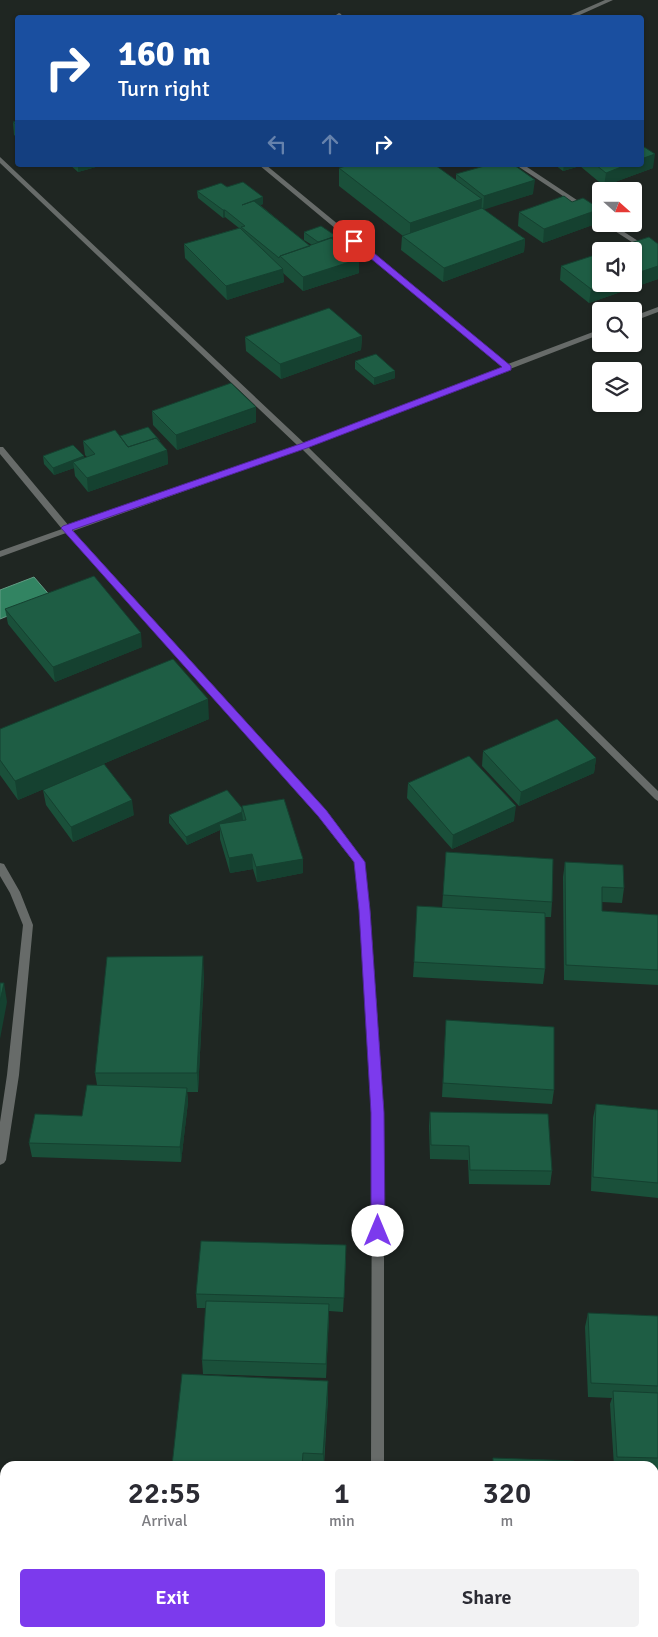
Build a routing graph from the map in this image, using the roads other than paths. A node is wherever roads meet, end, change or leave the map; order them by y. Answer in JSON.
{"nodes":[{"id":1,"x":610,"y":0,"type":"edge"},
{"id":2,"x":574,"y":15,"type":"edge"},
{"id":3,"x":0,"y":159,"type":"edge"},
{"id":4,"x":264,"y":167,"type":"edge"},
{"id":5,"x":522,"y":167,"type":"edge"},
{"id":6,"x":592,"y":213,"type":"edge"},
{"id":7,"x":620,"y":232,"type":"edge"},
{"id":8,"x":658,"y":257,"type":"edge"},
{"id":9,"x":658,"y":309,"type":"edge"},
{"id":10,"x":642,"y":316,"type":"edge"},
{"id":11,"x":592,"y":335,"type":"edge"},
{"id":12,"x":508,"y":368,"type":"junction"},
{"id":13,"x":303,"y":446,"type":"junction"},
{"id":14,"x":0,"y":449,"type":"edge"},
{"id":15,"x":66,"y":528,"type":"junction"},
{"id":16,"x":0,"y":554,"type":"edge"},
{"id":17,"x":658,"y":797,"type":"edge"},
{"id":18,"x":0,"y":867,"type":"edge"},
{"id":19,"x":0,"y":1160,"type":"edge"},
{"id":20,"x":378,"y":1461,"type":"edge"}],
"edges":[{"from":1,"to":2,"type":"street"},
{"from":3,"to":13,"type":"street"},
{"from":4,"to":12,"type":"street"},
{"from":5,"to":6,"type":"street"},
{"from":7,"to":8,"type":"street"},
{"from":9,"to":10,"type":"street"},
{"from":11,"to":12,"type":"street"},
{"from":12,"to":13,"type":"street"},
{"from":13,"to":15,"type":"street"},
{"from":13,"to":17,"type":"street"},
{"from":14,"to":15,"type":"street"},
{"from":15,"to":16,"type":"street"},
{"from":15,"to":20,"type":"street"},
{"from":18,"to":19,"type":"street"}]}
